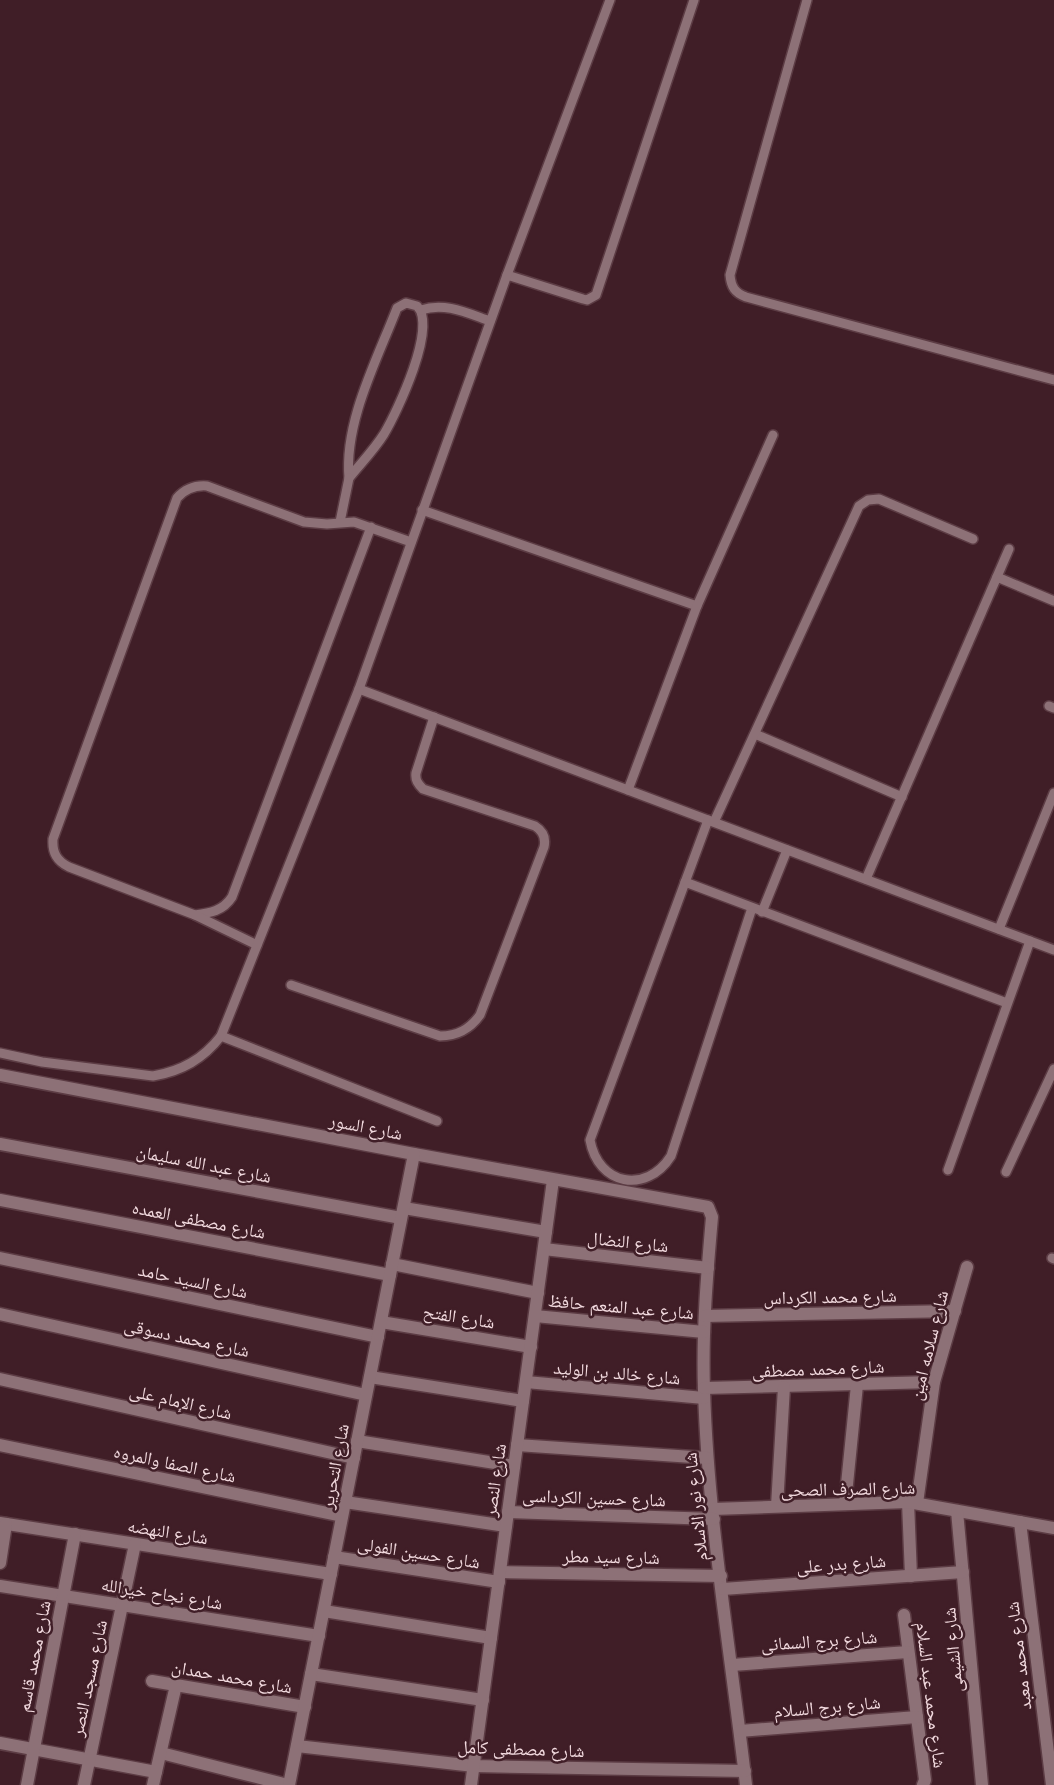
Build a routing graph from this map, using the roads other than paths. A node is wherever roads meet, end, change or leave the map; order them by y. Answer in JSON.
{"nodes":[{"id":1,"x":610,"y":0,"type":"edge"},
{"id":2,"x":694,"y":0,"type":"edge"},
{"id":3,"x":807,"y":0,"type":"edge"},
{"id":4,"x":507,"y":275,"type":"junction"},
{"id":5,"x":421,"y":310,"type":"junction"},
{"id":6,"x":490,"y":321,"type":"junction"},
{"id":7,"x":1054,"y":380,"type":"edge"},
{"id":8,"x":773,"y":435,"type":"dead end"},
{"id":9,"x":349,"y":478,"type":"junction"},
{"id":10,"x":422,"y":510,"type":"junction"},
{"id":11,"x":340,"y":522,"type":"junction"},
{"id":12,"x":370,"y":527,"type":"junction"},
{"id":13,"x":973,"y":539,"type":"dead end"},
{"id":14,"x":411,"y":542,"type":"junction"},
{"id":15,"x":1009,"y":549,"type":"dead end"},
{"id":16,"x":997,"y":577,"type":"junction"},
{"id":17,"x":1054,"y":601,"type":"edge"},
{"id":18,"x":697,"y":606,"type":"junction"},
{"id":19,"x":358,"y":689,"type":"junction"},
{"id":20,"x":435,"y":717,"type":"junction"},
{"id":21,"x":755,"y":734,"type":"junction"},
{"id":22,"x":628,"y":790,"type":"junction"},
{"id":23,"x":1054,"y":794,"type":"edge"},
{"id":24,"x":902,"y":797,"type":"junction"},
{"id":25,"x":711,"y":821,"type":"junction"},
{"id":26,"x":787,"y":850,"type":"junction"},
{"id":27,"x":866,"y":879,"type":"junction"},
{"id":28,"x":685,"y":882,"type":"junction"},
{"id":29,"x":752,"y":908,"type":"junction"},
{"id":30,"x":762,"y":912,"type":"junction"},
{"id":31,"x":195,"y":915,"type":"junction"},
{"id":32,"x":999,"y":930,"type":"junction"},
{"id":33,"x":1030,"y":941,"type":"junction"},
{"id":34,"x":257,"y":945,"type":"junction"},
{"id":35,"x":1054,"y":950,"type":"edge"},
{"id":36,"x":291,"y":986,"type":"dead end"},
{"id":37,"x":1007,"y":1003,"type":"junction"},
{"id":38,"x":221,"y":1036,"type":"junction"},
{"id":39,"x":0,"y":1053,"type":"edge"},
{"id":40,"x":1054,"y":1070,"type":"edge"},
{"id":41,"x":0,"y":1075,"type":"edge"},
{"id":42,"x":438,"y":1121,"type":"dead end"},
{"id":43,"x":0,"y":1144,"type":"edge"},
{"id":44,"x":414,"y":1154,"type":"junction"},
{"id":45,"x":948,"y":1170,"type":"dead end"},
{"id":46,"x":1006,"y":1172,"type":"dead end"},
{"id":47,"x":553,"y":1180,"type":"junction"},
{"id":48,"x":0,"y":1200,"type":"edge"},
{"id":49,"x":403,"y":1213,"type":"junction"},
{"id":50,"x":712,"y":1225,"type":"joint"},
{"id":51,"x":546,"y":1232,"type":"junction"},
{"id":52,"x":544,"y":1249,"type":"junction"},
{"id":53,"x":0,"y":1257,"type":"edge"},
{"id":54,"x":708,"y":1268,"type":"junction"},
{"id":55,"x":967,"y":1268,"type":"dead end"},
{"id":56,"x":391,"y":1269,"type":"junction"},
{"id":57,"x":538,"y":1293,"type":"junction"},
{"id":58,"x":955,"y":1311,"type":"junction"},
{"id":59,"x":0,"y":1314,"type":"edge"},
{"id":60,"x":535,"y":1316,"type":"junction"},
{"id":61,"x":705,"y":1316,"type":"junction"},
{"id":62,"x":381,"y":1322,"type":"junction"},
{"id":63,"x":704,"y":1332,"type":"junction"},
{"id":64,"x":378,"y":1337,"type":"junction"},
{"id":65,"x":531,"y":1347,"type":"junction"},
{"id":66,"x":370,"y":1377,"type":"junction"},
{"id":67,"x":0,"y":1379,"type":"edge"},
{"id":68,"x":526,"y":1382,"type":"junction"},
{"id":69,"x":934,"y":1382,"type":"junction"},
{"id":70,"x":857,"y":1385,"type":"junction"},
{"id":71,"x":784,"y":1387,"type":"junction"},
{"id":72,"x":704,"y":1393,"type":"junction"},
{"id":73,"x":366,"y":1395,"type":"junction"},
{"id":74,"x":523,"y":1401,"type":"junction"},
{"id":75,"x":357,"y":1441,"type":"junction"},
{"id":76,"x":0,"y":1445,"type":"edge"},
{"id":77,"x":517,"y":1445,"type":"junction"},
{"id":78,"x":354,"y":1458,"type":"junction"},
{"id":79,"x":707,"y":1458,"type":"junction"},
{"id":80,"x":514,"y":1466,"type":"junction"},
{"id":81,"x":345,"y":1502,"type":"junction"},
{"id":82,"x":912,"y":1502,"type":"junction"},
{"id":83,"x":845,"y":1504,"type":"junction"},
{"id":84,"x":777,"y":1506,"type":"junction"},
{"id":85,"x":957,"y":1511,"type":"junction"},
{"id":86,"x":508,"y":1512,"type":"junction"},
{"id":87,"x":714,"y":1514,"type":"junction"},
{"id":88,"x":342,"y":1516,"type":"junction"},
{"id":89,"x":1020,"y":1522,"type":"junction"},
{"id":90,"x":3,"y":1524,"type":"edge"},
{"id":91,"x":506,"y":1526,"type":"junction"},
{"id":92,"x":1054,"y":1528,"type":"edge"},
{"id":93,"x":75,"y":1534,"type":"junction"},
{"id":94,"x":135,"y":1544,"type":"junction"},
{"id":95,"x":334,"y":1557,"type":"junction"},
{"id":96,"x":0,"y":1563,"type":"edge"},
{"id":97,"x":963,"y":1572,"type":"junction"},
{"id":98,"x":331,"y":1574,"type":"junction"},
{"id":99,"x":911,"y":1576,"type":"junction"},
{"id":100,"x":499,"y":1577,"type":"junction"},
{"id":101,"x":722,"y":1583,"type":"junction"},
{"id":102,"x":0,"y":1586,"type":"edge"},
{"id":103,"x":63,"y":1596,"type":"junction"},
{"id":104,"x":122,"y":1605,"type":"junction"},
{"id":105,"x":324,"y":1611,"type":"junction"},
{"id":106,"x":904,"y":1615,"type":"dead end"},
{"id":107,"x":319,"y":1636,"type":"junction"},
{"id":108,"x":491,"y":1638,"type":"junction"},
{"id":109,"x":908,"y":1652,"type":"junction"},
{"id":110,"x":732,"y":1665,"type":"junction"},
{"id":111,"x":311,"y":1674,"type":"junction"},
{"id":112,"x":152,"y":1681,"type":"dead end"},
{"id":113,"x":176,"y":1685,"type":"junction"},
{"id":114,"x":483,"y":1700,"type":"junction"},
{"id":115,"x":305,"y":1707,"type":"junction"},
{"id":116,"x":917,"y":1717,"type":"junction"},
{"id":117,"x":740,"y":1731,"type":"junction"},
{"id":118,"x":0,"y":1743,"type":"edge"},
{"id":119,"x":297,"y":1746,"type":"junction"},
{"id":120,"x":34,"y":1749,"type":"junction"},
{"id":121,"x":160,"y":1753,"type":"junction"},
{"id":122,"x":89,"y":1759,"type":"junction"},
{"id":123,"x":474,"y":1766,"type":"junction"},
{"id":124,"x":745,"y":1771,"type":"junction"},
{"id":125,"x":156,"y":1772,"type":"junction"},
{"id":126,"x":924,"y":1782,"type":"edge"},
{"id":127,"x":27,"y":1785,"type":"edge"},
{"id":128,"x":84,"y":1785,"type":"edge"},
{"id":129,"x":153,"y":1785,"type":"edge"},
{"id":130,"x":289,"y":1785,"type":"edge"},
{"id":131,"x":471,"y":1785,"type":"edge"},
{"id":132,"x":746,"y":1785,"type":"edge"},
{"id":133,"x":982,"y":1785,"type":"edge"},
{"id":134,"x":1052,"y":1785,"type":"edge"}],
"edges":[{"from":1,"to":4,"type":"lane"},
{"from":2,"to":4,"type":"lane"},
{"from":3,"to":7,"type":"lane"},
{"from":4,"to":6,"type":"lane"},
{"from":5,"to":6,"type":"lane"},
{"from":5,"to":9,"type":"lane"},
{"from":5,"to":9,"type":"lane"},
{"from":6,"to":10,"type":"lane"},
{"from":8,"to":18,"type":"lane"},
{"from":9,"to":11,"type":"lane"},
{"from":10,"to":14,"type":"lane"},
{"from":10,"to":18,"type":"lane"},
{"from":11,"to":12,"type":"lane"},
{"from":11,"to":31,"type":"lane"},
{"from":12,"to":14,"type":"lane"},
{"from":12,"to":31,"type":"lane"},
{"from":13,"to":21,"type":"lane"},
{"from":14,"to":19,"type":"lane"},
{"from":15,"to":16,"type":"lane"},
{"from":16,"to":17,"type":"lane"},
{"from":16,"to":24,"type":"lane"},
{"from":18,"to":22,"type":"lane"},
{"from":19,"to":20,"type":"lane"},
{"from":19,"to":34,"type":"lane"},
{"from":20,"to":22,"type":"lane"},
{"from":20,"to":36,"type":"lane"},
{"from":21,"to":24,"type":"lane"},
{"from":21,"to":25,"type":"lane"},
{"from":22,"to":25,"type":"lane"},
{"from":23,"to":32,"type":"lane"},
{"from":24,"to":27,"type":"lane"},
{"from":25,"to":26,"type":"lane"},
{"from":25,"to":28,"type":"lane"},
{"from":26,"to":27,"type":"lane"},
{"from":26,"to":30,"type":"lane"},
{"from":27,"to":32,"type":"lane"},
{"from":28,"to":29,"type":"lane"},
{"from":28,"to":29,"type":"lane"},
{"from":29,"to":30,"type":"lane"},
{"from":30,"to":37,"type":"lane"},
{"from":31,"to":34,"type":"lane"},
{"from":32,"to":33,"type":"lane"},
{"from":33,"to":35,"type":"lane"},
{"from":33,"to":37,"type":"lane"},
{"from":34,"to":38,"type":"lane"},
{"from":37,"to":45,"type":"lane"},
{"from":38,"to":39,"type":"lane"},
{"from":38,"to":42,"type":"lane"},
{"from":40,"to":46,"type":"lane"},
{"from":41,"to":44,"type":"street","name":"شارع السور"},
{"from":43,"to":49,"type":"street","name":"شارع عبد الله سليمان"},
{"from":44,"to":47,"type":"street","name":"شارع السور"},
{"from":44,"to":49,"type":"street","name":"شارع التحرير"},
{"from":47,"to":50,"type":"street","name":"شارع السور"},
{"from":47,"to":51,"type":"street","name":"شارع النصر"},
{"from":48,"to":56,"type":"street","name":"شارع مصطفى العمده"},
{"from":49,"to":51,"type":"street","name":"شارع عبد الله سليمان"},
{"from":49,"to":56,"type":"street","name":"شارع التحرير"},
{"from":50,"to":54,"type":"street","name":"شارع نور الاسلام"},
{"from":51,"to":52,"type":"street","name":"شارع النصر"},
{"from":52,"to":54,"type":"street","name":"شارع النضال"},
{"from":52,"to":57,"type":"street","name":"شارع النصر"},
{"from":53,"to":64,"type":"street","name":"شارع السيد حامد"},
{"from":54,"to":61,"type":"street","name":"شارع نور الاسلام"},
{"from":55,"to":58,"type":"street","name":"شارع سلامه امين"},
{"from":56,"to":57,"type":"street","name":"شارع مصطفى العمده"},
{"from":56,"to":62,"type":"street","name":"شارع التحرير"},
{"from":57,"to":60,"type":"street","name":"شارع النصر"},
{"from":58,"to":61,"type":"street","name":"شارع محمد الكرداس"},
{"from":58,"to":69,"type":"street","name":"شارع سلامه امين"},
{"from":59,"to":73,"type":"street","name":"شارع محمد دسوقى"},
{"from":60,"to":63,"type":"street","name":"شارع عبد المنعم حافظ"},
{"from":60,"to":65,"type":"street","name":"شارع النصر"},
{"from":61,"to":63,"type":"street","name":"شارع نور الاسلام"},
{"from":62,"to":64,"type":"street","name":"شارع التحرير"},
{"from":62,"to":65,"type":"street","name":"شارع الفتح"},
{"from":63,"to":72,"type":"street","name":"شارع نور الاسلام"},
{"from":64,"to":66,"type":"street","name":"شارع التحرير"},
{"from":65,"to":68,"type":"street","name":"شارع النصر"},
{"from":66,"to":73,"type":"street","name":"شارع التحرير"},
{"from":66,"to":74,"type":"street"},
{"from":67,"to":78,"type":"street","name":"شارع الإمام على"},
{"from":68,"to":72,"type":"street","name":"شارع خالد بن الوليد"},
{"from":68,"to":74,"type":"street","name":"شارع النصر"},
{"from":69,"to":70,"type":"street","name":"شارع محمد مصطفى"},
{"from":69,"to":82,"type":"street","name":"شارع سلامه امين"},
{"from":70,"to":71,"type":"street","name":"شارع محمد مصطفى"},
{"from":70,"to":83,"type":"street"},
{"from":71,"to":72,"type":"street","name":"شارع محمد مصطفى"},
{"from":71,"to":84,"type":"street"},
{"from":72,"to":79,"type":"street","name":"شارع نور الاسلام"},
{"from":73,"to":75,"type":"street","name":"شارع التحرير"},
{"from":74,"to":77,"type":"street","name":"شارع النصر"},
{"from":75,"to":78,"type":"street","name":"شارع التحرير"},
{"from":75,"to":80,"type":"street"},
{"from":76,"to":88,"type":"street","name":"شارع الصفا والمروه"},
{"from":77,"to":79,"type":"street"},
{"from":77,"to":80,"type":"street","name":"شارع النصر"},
{"from":78,"to":81,"type":"street","name":"شارع التحرير"},
{"from":79,"to":87,"type":"street","name":"شارع نور الاسلام"},
{"from":80,"to":86,"type":"street","name":"شارع النصر"},
{"from":81,"to":88,"type":"street","name":"شارع التحرير"},
{"from":81,"to":91,"type":"street"},
{"from":82,"to":83,"type":"street","name":"شارع الصرف الصحى"},
{"from":82,"to":85,"type":"street","name":"شارع الصرف الصحى"},
{"from":82,"to":99,"type":"street","name":"شارع سلامه امين"},
{"from":83,"to":84,"type":"street","name":"شارع الصرف الصحى"},
{"from":84,"to":87,"type":"street","name":"شارع الصرف الصحى"},
{"from":85,"to":89,"type":"street","name":"شارع الصرف الصحى"},
{"from":85,"to":97,"type":"street","name":"شارع الشيمى"},
{"from":86,"to":87,"type":"street","name":"شارع حسين الكرداسى"},
{"from":86,"to":91,"type":"street","name":"شارع النصر"},
{"from":87,"to":101,"type":"street","name":"شارع نور الاسلام"},
{"from":88,"to":95,"type":"street","name":"شارع التحرير"},
{"from":89,"to":92,"type":"street","name":"شارع الصرف الصحى"},
{"from":89,"to":134,"type":"street","name":"شارع محمد معبد"},
{"from":90,"to":93,"type":"street","name":"شارع النهضه"},
{"from":90,"to":96,"type":"street"},
{"from":91,"to":100,"type":"street","name":"شارع النصر"},
{"from":93,"to":94,"type":"street","name":"شارع النهضه"},
{"from":93,"to":103,"type":"street","name":"شارع محمد قاسم"},
{"from":94,"to":98,"type":"street","name":"شارع النهضه"},
{"from":94,"to":104,"type":"street","name":"شارع مسجد النصر"},
{"from":95,"to":98,"type":"street","name":"شارع التحرير"},
{"from":95,"to":100,"type":"street","name":"شارع حسين الفولى"},
{"from":97,"to":99,"type":"street","name":"شارع بدر على"},
{"from":97,"to":133,"type":"street","name":"شارع الشيمى"},
{"from":98,"to":105,"type":"street","name":"شارع التحرير"},
{"from":99,"to":101,"type":"street","name":"شارع بدر على"},
{"from":100,"to":101,"type":"street","name":"شارع سيد مطر"},
{"from":100,"to":108,"type":"street","name":"شارع النصر"},
{"from":101,"to":110,"type":"street","name":"شارع نور الاسلام"},
{"from":102,"to":103,"type":"street","name":"شارع نجاح خيرالله"},
{"from":103,"to":104,"type":"street","name":"شارع نجاح خيرالله"},
{"from":103,"to":120,"type":"street","name":"شارع محمد قاسم"},
{"from":104,"to":107,"type":"street","name":"شارع نجاح خيرالله"},
{"from":104,"to":122,"type":"street","name":"شارع مسجد النصر"},
{"from":105,"to":107,"type":"street","name":"شارع التحرير"},
{"from":105,"to":108,"type":"street"},
{"from":106,"to":109,"type":"street","name":"شارع محمد عبد السلام"},
{"from":107,"to":111,"type":"street","name":"شارع التحرير"},
{"from":108,"to":114,"type":"street","name":"شارع النصر"},
{"from":109,"to":110,"type":"street","name":"شارع برج السمانى"},
{"from":109,"to":116,"type":"street","name":"شارع محمد عبد السلام"},
{"from":110,"to":117,"type":"street","name":"شارع نور الاسلام"},
{"from":111,"to":114,"type":"street"},
{"from":111,"to":115,"type":"street","name":"شارع التحرير"},
{"from":112,"to":113,"type":"street","name":"شارع محمد حمدان"},
{"from":113,"to":115,"type":"street","name":"شارع محمد حمدان"},
{"from":113,"to":121,"type":"street"},
{"from":114,"to":123,"type":"street","name":"شارع النصر"},
{"from":115,"to":119,"type":"street","name":"شارع التحرير"},
{"from":116,"to":117,"type":"street","name":"شارع برج السلام"},
{"from":116,"to":126,"type":"street","name":"شارع محمد عبد السلام"},
{"from":117,"to":124,"type":"street","name":"شارع نور الاسلام"},
{"from":118,"to":120,"type":"street"},
{"from":119,"to":123,"type":"street","name":"شارع مصطفى كامل"},
{"from":119,"to":130,"type":"street","name":"شارع التحرير"},
{"from":120,"to":122,"type":"street"},
{"from":120,"to":127,"type":"street","name":"شارع محمد قاسم"},
{"from":121,"to":125,"type":"street"},
{"from":121,"to":130,"type":"street"},
{"from":122,"to":125,"type":"street"},
{"from":122,"to":128,"type":"street","name":"شارع مسجد النصر"},
{"from":123,"to":124,"type":"street","name":"شارع مصطفى كامل"},
{"from":123,"to":131,"type":"street","name":"شارع النصر"},
{"from":124,"to":132,"type":"street","name":"شارع نور الاسلام"},
{"from":125,"to":129,"type":"street"}]}
